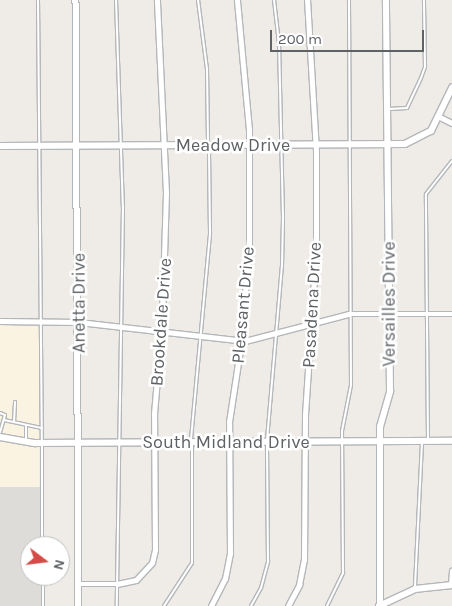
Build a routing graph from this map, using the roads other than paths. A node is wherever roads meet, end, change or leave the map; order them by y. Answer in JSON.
{"nodes":[{"id":1,"x":38,"y":0,"type":"edge"},
{"id":2,"x":76,"y":0,"type":"edge"},
{"id":3,"x":116,"y":0,"type":"edge"},
{"id":4,"x":157,"y":0,"type":"edge"},
{"id":5,"x":198,"y":0,"type":"edge"},
{"id":6,"x":237,"y":0,"type":"edge"},
{"id":7,"x":274,"y":0,"type":"edge"},
{"id":8,"x":307,"y":0,"type":"edge"},
{"id":9,"x":349,"y":0,"type":"edge"},
{"id":10,"x":386,"y":0,"type":"edge"},
{"id":11,"x":424,"y":0,"type":"edge"},
{"id":12,"x":452,"y":88,"type":"edge"},
{"id":13,"x":387,"y":109,"type":"junction"},
{"id":14,"x":440,"y":117,"type":"junction"},
{"id":15,"x":452,"y":123,"type":"edge"},
{"id":16,"x":283,"y":144,"type":"junction"},
{"id":17,"x":316,"y":144,"type":"junction"},
{"id":18,"x":350,"y":144,"type":"junction"},
{"id":19,"x":388,"y":144,"type":"junction"},
{"id":20,"x":122,"y":145,"type":"junction"},
{"id":21,"x":165,"y":145,"type":"junction"},
{"id":22,"x":208,"y":145,"type":"junction"},
{"id":23,"x":249,"y":145,"type":"junction"},
{"id":24,"x":0,"y":146,"type":"edge"},
{"id":25,"x":39,"y":146,"type":"junction"},
{"id":26,"x":78,"y":146,"type":"junction"},
{"id":27,"x":452,"y":161,"type":"edge"},
{"id":28,"x":351,"y":314,"type":"junction"},
{"id":29,"x":389,"y":314,"type":"junction"},
{"id":30,"x":428,"y":314,"type":"junction"},
{"id":31,"x":452,"y":314,"type":"edge"},
{"id":32,"x":0,"y":321,"type":"edge"},
{"id":33,"x":40,"y":321,"type":"junction"},
{"id":34,"x":79,"y":322,"type":"junction"},
{"id":35,"x":312,"y":324,"type":"junction"},
{"id":36,"x":120,"y":327,"type":"junction"},
{"id":37,"x":162,"y":332,"type":"junction"},
{"id":38,"x":275,"y":334,"type":"junction"},
{"id":39,"x":200,"y":337,"type":"junction"},
{"id":40,"x":241,"y":341,"type":"junction"},
{"id":41,"x":15,"y":402,"type":"dead end"},
{"id":42,"x":0,"y":413,"type":"edge"},
{"id":43,"x":4,"y":420,"type":"junction"},
{"id":44,"x":14,"y":422,"type":"junction"},
{"id":45,"x":1,"y":425,"type":"edge"},
{"id":46,"x":26,"y":425,"type":"junction"},
{"id":47,"x":42,"y":428,"type":"junction"},
{"id":48,"x":0,"y":432,"type":"edge"},
{"id":49,"x":0,"y":437,"type":"edge"},
{"id":50,"x":25,"y":442,"type":"junction"},
{"id":51,"x":229,"y":442,"type":"junction"},
{"id":52,"x":267,"y":442,"type":"junction"},
{"id":53,"x":304,"y":442,"type":"junction"},
{"id":54,"x":342,"y":442,"type":"junction"},
{"id":55,"x":380,"y":442,"type":"junction"},
{"id":56,"x":425,"y":442,"type":"junction"},
{"id":57,"x":452,"y":442,"type":"edge"},
{"id":58,"x":42,"y":443,"type":"junction"},
{"id":59,"x":80,"y":443,"type":"junction"},
{"id":60,"x":118,"y":443,"type":"junction"},
{"id":61,"x":154,"y":443,"type":"junction"},
{"id":62,"x":192,"y":443,"type":"junction"},
{"id":63,"x":42,"y":536,"type":"edge"},
{"id":64,"x":452,"y":571,"type":"edge"},
{"id":65,"x":79,"y":584,"type":"junction"},
{"id":66,"x":117,"y":584,"type":"junction"},
{"id":67,"x":452,"y":585,"type":"edge"},
{"id":68,"x":43,"y":586,"type":"edge"},
{"id":69,"x":415,"y":589,"type":"junction"},
{"id":70,"x":43,"y":606,"type":"edge"},
{"id":71,"x":79,"y":606,"type":"edge"},
{"id":72,"x":117,"y":606,"type":"edge"},
{"id":73,"x":164,"y":606,"type":"edge"},
{"id":74,"x":212,"y":606,"type":"edge"},
{"id":75,"x":251,"y":606,"type":"edge"},
{"id":76,"x":288,"y":606,"type":"edge"},
{"id":77,"x":327,"y":606,"type":"edge"},
{"id":78,"x":380,"y":606,"type":"edge"}],
"edges":[{"from":1,"to":25,"type":"lane"},
{"from":2,"to":26,"type":"street","name":"Anetta Drive"},
{"from":3,"to":20,"type":"lane"},
{"from":4,"to":21,"type":"street","name":"Brookdale Drive"},
{"from":5,"to":22,"type":"lane"},
{"from":6,"to":23,"type":"street","name":"Pleasant Drive"},
{"from":7,"to":16,"type":"lane"},
{"from":8,"to":17,"type":"street","name":"Pasadena Drive"},
{"from":9,"to":18,"type":"lane"},
{"from":10,"to":13,"type":"street","name":"Versailles Drive"},
{"from":11,"to":13,"type":"lane"},
{"from":12,"to":14,"type":"street","name":"Meadow Drive"},
{"from":13,"to":19,"type":"street","name":"Versailles Drive"},
{"from":14,"to":15,"type":"street"},
{"from":14,"to":19,"type":"street","name":"Meadow Drive"},
{"from":16,"to":17,"type":"street","name":"Meadow Drive"},
{"from":16,"to":23,"type":"street","name":"Meadow Drive"},
{"from":16,"to":38,"type":"lane"},
{"from":17,"to":18,"type":"street","name":"Meadow Drive"},
{"from":17,"to":35,"type":"street","name":"Pasadena Drive"},
{"from":18,"to":19,"type":"street","name":"Meadow Drive"},
{"from":18,"to":28,"type":"lane"},
{"from":19,"to":29,"type":"street","name":"Versailles Drive"},
{"from":20,"to":21,"type":"street","name":"Meadow Drive"},
{"from":20,"to":26,"type":"street","name":"Meadow Drive"},
{"from":20,"to":36,"type":"lane"},
{"from":21,"to":22,"type":"street","name":"Meadow Drive"},
{"from":21,"to":37,"type":"street","name":"Brookdale Drive"},
{"from":22,"to":23,"type":"street","name":"Meadow Drive"},
{"from":22,"to":39,"type":"lane"},
{"from":23,"to":40,"type":"street","name":"Pleasant Drive"},
{"from":24,"to":25,"type":"street","name":"Meadow Drive"},
{"from":25,"to":26,"type":"street","name":"Meadow Drive"},
{"from":25,"to":33,"type":"lane"},
{"from":26,"to":34,"type":"street","name":"Anetta Drive"},
{"from":27,"to":30,"type":"lane"},
{"from":28,"to":29,"type":"street"},
{"from":28,"to":35,"type":"street"},
{"from":28,"to":54,"type":"lane"},
{"from":29,"to":30,"type":"street"},
{"from":29,"to":55,"type":"street","name":"Versailles Drive"},
{"from":30,"to":31,"type":"street"},
{"from":30,"to":56,"type":"lane"},
{"from":32,"to":33,"type":"street"},
{"from":33,"to":34,"type":"street"},
{"from":33,"to":47,"type":"lane"},
{"from":34,"to":36,"type":"street"},
{"from":34,"to":59,"type":"street","name":"Anetta Drive"},
{"from":35,"to":38,"type":"street"},
{"from":35,"to":53,"type":"street","name":"Pasadena Drive"},
{"from":36,"to":37,"type":"street"},
{"from":36,"to":60,"type":"lane"},
{"from":37,"to":39,"type":"street"},
{"from":37,"to":61,"type":"street","name":"Brookdale Drive"},
{"from":38,"to":40,"type":"street"},
{"from":38,"to":52,"type":"lane"},
{"from":39,"to":40,"type":"street"},
{"from":39,"to":62,"type":"lane"},
{"from":40,"to":51,"type":"street","name":"Pleasant Drive"},
{"from":41,"to":44,"type":"lane"},
{"from":42,"to":43,"type":"lane"},
{"from":43,"to":44,"type":"lane"},
{"from":43,"to":45,"type":"lane"},
{"from":44,"to":46,"type":"lane"},
{"from":45,"to":48,"type":"lane"},
{"from":46,"to":47,"type":"lane"},
{"from":46,"to":50,"type":"lane"},
{"from":47,"to":58,"type":"lane"},
{"from":49,"to":50,"type":"main road","name":"South Midland Drive"},
{"from":50,"to":58,"type":"main road","name":"South Midland Drive"},
{"from":51,"to":52,"type":"main road","name":"South Midland Drive"},
{"from":51,"to":62,"type":"main road","name":"South Midland Drive"},
{"from":51,"to":74,"type":"street","name":"Pleasant Drive"},
{"from":52,"to":53,"type":"main road","name":"South Midland Drive"},
{"from":52,"to":75,"type":"lane"},
{"from":53,"to":54,"type":"main road","name":"South Midland Drive"},
{"from":53,"to":76,"type":"street","name":"Pasadena Drive"},
{"from":54,"to":55,"type":"main road","name":"South Midland Drive"},
{"from":54,"to":77,"type":"lane"},
{"from":55,"to":56,"type":"main road","name":"South Midland Drive"},
{"from":55,"to":78,"type":"street","name":"Versailles Drive"},
{"from":56,"to":57,"type":"main road","name":"South Midland Drive"},
{"from":56,"to":69,"type":"lane"},
{"from":58,"to":59,"type":"main road","name":"South Midland Drive"},
{"from":58,"to":63,"type":"lane"},
{"from":59,"to":60,"type":"main road","name":"South Midland Drive"},
{"from":59,"to":65,"type":"street","name":"Anetta Drive"},
{"from":60,"to":61,"type":"main road","name":"South Midland Drive"},
{"from":60,"to":66,"type":"lane"},
{"from":61,"to":62,"type":"main road","name":"South Midland Drive"},
{"from":61,"to":66,"type":"street","name":"Brookdale Drive"},
{"from":62,"to":73,"type":"lane"},
{"from":64,"to":67,"type":"street"},
{"from":65,"to":66,"type":"street","name":"Brookdale Drive"},
{"from":65,"to":71,"type":"street","name":"Anetta Drive"},
{"from":66,"to":72,"type":"lane"},
{"from":67,"to":69,"type":"street"},
{"from":68,"to":70,"type":"lane"},
{"from":69,"to":78,"type":"street"}]}
